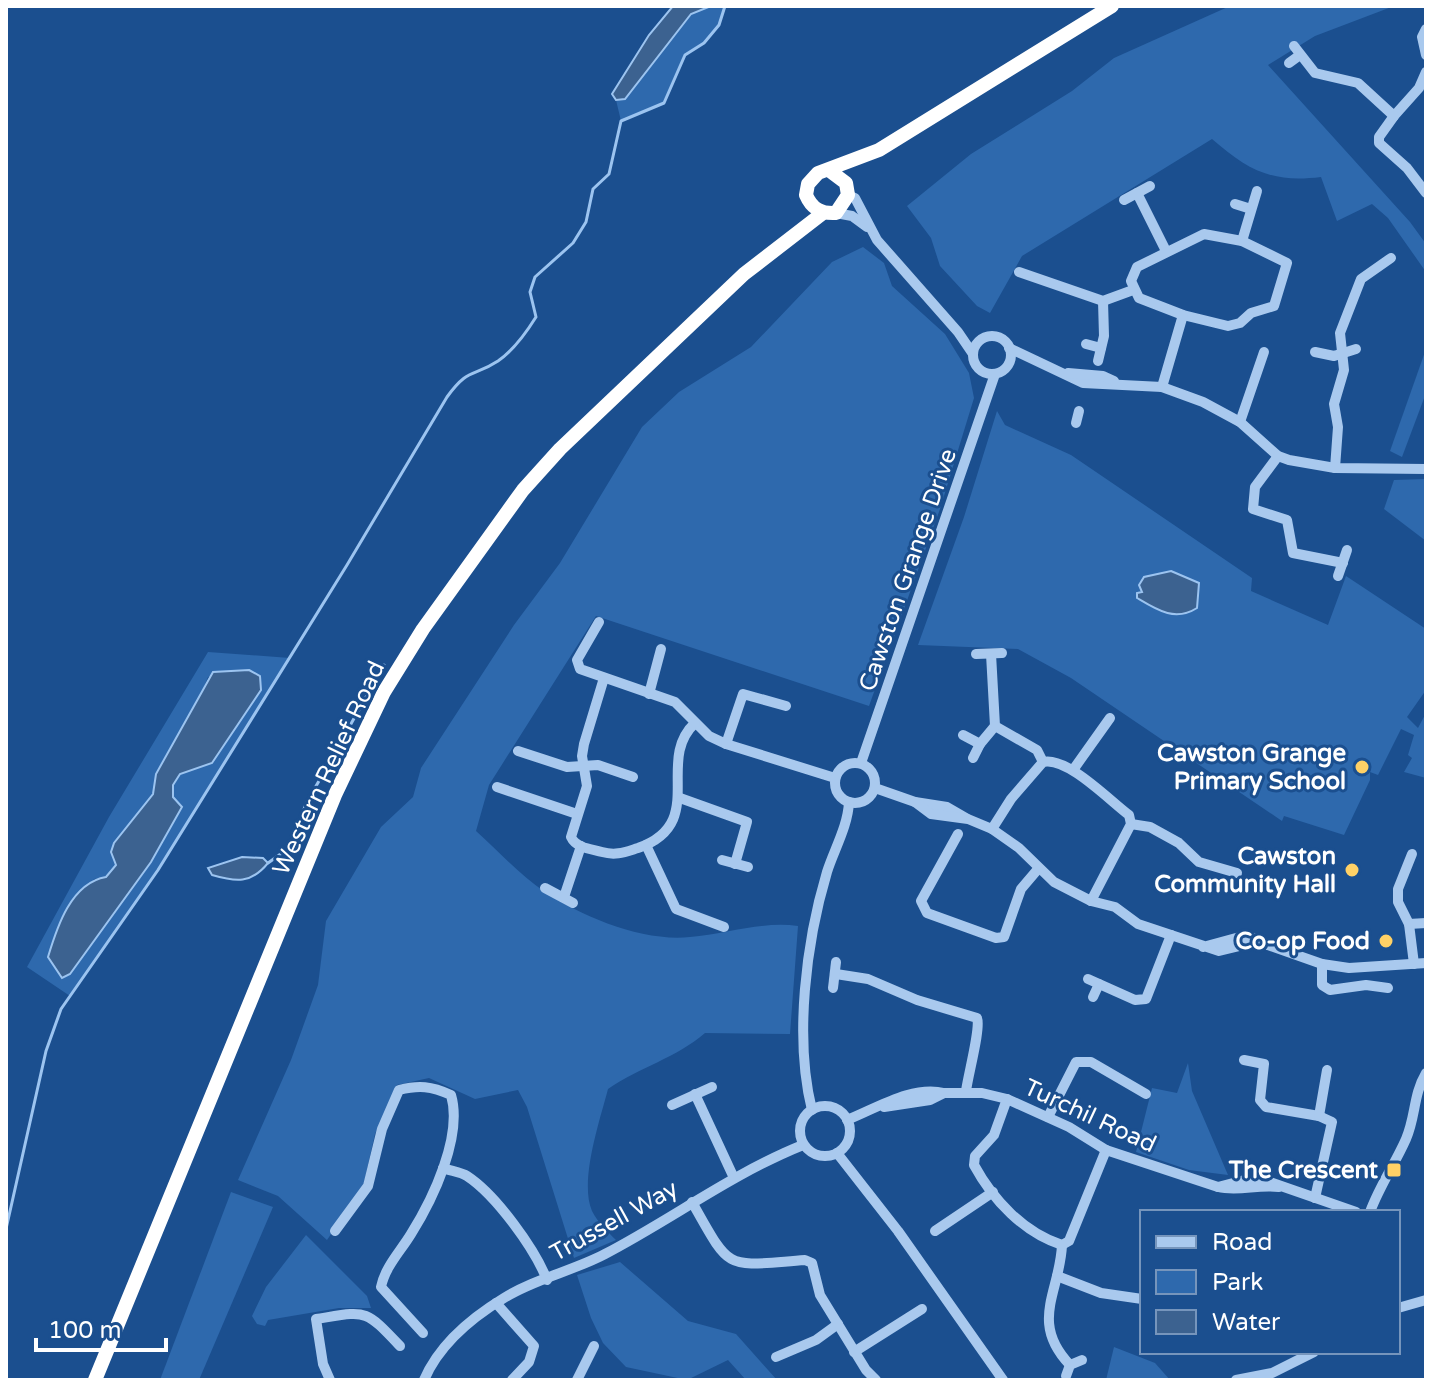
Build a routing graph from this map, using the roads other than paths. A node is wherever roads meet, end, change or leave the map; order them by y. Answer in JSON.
{"nodes":[{"id":1,"x":1112,"y":6,"type":"edge"},
{"id":2,"x":1426,"y":29,"type":"edge"},
{"id":3,"x":1426,"y":55,"type":"edge"},
{"id":4,"x":1289,"y":63,"type":"dead end"},
{"id":5,"x":1426,"y":72,"type":"edge"},
{"id":6,"x":1394,"y":116,"type":"junction"},
{"id":7,"x":879,"y":150,"type":"junction"},
{"id":8,"x":830,"y":171,"type":"junction"},
{"id":9,"x":1150,"y":186,"type":"dead end"},
{"id":10,"x":847,"y":189,"type":"junction"},
{"id":11,"x":1257,"y":191,"type":"dead end"},
{"id":12,"x":1137,"y":193,"type":"junction"},
{"id":13,"x":1426,"y":193,"type":"edge"},
{"id":14,"x":1124,"y":200,"type":"dead end"},
{"id":15,"x":809,"y":202,"type":"junction"},
{"id":16,"x":1235,"y":204,"type":"dead end"},
{"id":17,"x":1251,"y":209,"type":"junction"},
{"id":18,"x":830,"y":213,"type":"junction"},
{"id":19,"x":869,"y":228,"type":"junction"},
{"id":20,"x":787,"y":239,"type":"junction"},
{"id":21,"x":1242,"y":241,"type":"junction"},
{"id":22,"x":1166,"y":251,"type":"junction"},
{"id":23,"x":1391,"y":258,"type":"dead end"},
{"id":24,"x":1019,"y":272,"type":"dead end"},
{"id":25,"x":1133,"y":290,"type":"junction"},
{"id":26,"x":1103,"y":301,"type":"junction"},
{"id":27,"x":1183,"y":315,"type":"junction"},
{"id":28,"x":958,"y":332,"type":"junction"},
{"id":29,"x":985,"y":338,"type":"junction"},
{"id":30,"x":1086,"y":344,"type":"dead end"},
{"id":31,"x":1009,"y":348,"type":"junction"},
{"id":32,"x":1101,"y":348,"type":"junction"},
{"id":33,"x":1356,"y":349,"type":"dead end"},
{"id":34,"x":1264,"y":352,"type":"dead end"},
{"id":35,"x":1315,"y":352,"type":"dead end"},
{"id":36,"x":1341,"y":353,"type":"junction"},
{"id":37,"x":973,"y":354,"type":"junction"},
{"id":38,"x":1025,"y":358,"type":"junction"},
{"id":39,"x":1098,"y":361,"type":"dead end"},
{"id":40,"x":1008,"y":364,"type":"junction"},
{"id":41,"x":979,"y":369,"type":"junction"},
{"id":42,"x":995,"y":374,"type":"junction"},
{"id":43,"x":1162,"y":387,"type":"junction"},
{"id":44,"x":987,"y":389,"type":"junction"},
{"id":45,"x":1240,"y":422,"type":"junction"},
{"id":46,"x":1278,"y":456,"type":"junction"},
{"id":47,"x":1335,"y":468,"type":"junction"},
{"id":48,"x":1426,"y":469,"type":"edge"},
{"id":49,"x":1347,"y":550,"type":"dead end"},
{"id":50,"x":1343,"y":563,"type":"junction"},
{"id":51,"x":1338,"y":576,"type":"dead end"},
{"id":52,"x":599,"y":622,"type":"dead end"},
{"id":53,"x":661,"y":649,"type":"dead end"},
{"id":54,"x":976,"y":654,"type":"dead end"},
{"id":55,"x":604,"y":678,"type":"junction"},
{"id":56,"x":649,"y":694,"type":"junction"},
{"id":57,"x":786,"y":706,"type":"dead end"},
{"id":58,"x":1110,"y":718,"type":"dead end"},
{"id":59,"x":695,"y":723,"type":"junction"},
{"id":60,"x":995,"y":726,"type":"junction"},
{"id":61,"x":963,"y":735,"type":"dead end"},
{"id":62,"x":726,"y":744,"type":"junction"},
{"id":63,"x":980,"y":744,"type":"junction"},
{"id":64,"x":518,"y":751,"type":"dead end"},
{"id":65,"x":973,"y":758,"type":"dead end"},
{"id":66,"x":1043,"y":762,"type":"junction"},
{"id":67,"x":861,"y":763,"type":"junction"},
{"id":68,"x":585,"y":765,"type":"junction"},
{"id":69,"x":1073,"y":770,"type":"junction"},
{"id":70,"x":633,"y":777,"type":"dead end"},
{"id":71,"x":835,"y":778,"type":"junction"},
{"id":72,"x":497,"y":787,"type":"dead end"},
{"id":73,"x":875,"y":788,"type":"junction"},
{"id":74,"x":680,"y":798,"type":"junction"},
{"id":75,"x":849,"y":802,"type":"junction"},
{"id":76,"x":577,"y":814,"type":"junction"},
{"id":77,"x":1131,"y":824,"type":"junction"},
{"id":78,"x":992,"y":829,"type":"junction"},
{"id":79,"x":958,"y":834,"type":"dead end"},
{"id":80,"x":646,"y":845,"type":"junction"},
{"id":81,"x":581,"y":846,"type":"junction"},
{"id":82,"x":1412,"y":854,"type":"dead end"},
{"id":83,"x":722,"y":860,"type":"dead end"},
{"id":84,"x":735,"y":864,"type":"junction"},
{"id":85,"x":748,"y":867,"type":"dead end"},
{"id":86,"x":1038,"y":869,"type":"junction"},
{"id":87,"x":1237,"y":873,"type":"dead end"},
{"id":88,"x":545,"y":888,"type":"dead end"},
{"id":89,"x":1091,"y":901,"type":"junction"},
{"id":90,"x":1426,"y":923,"type":"edge"},
{"id":91,"x":1409,"y":924,"type":"junction"},
{"id":92,"x":724,"y":927,"type":"dead end"},
{"id":93,"x":1171,"y":935,"type":"junction"},
{"id":94,"x":836,"y":962,"type":"dead end"},
{"id":95,"x":1322,"y":964,"type":"junction"},
{"id":96,"x":1420,"y":964,"type":"edge"},
{"id":97,"x":836,"y":974,"type":"junction"},
{"id":98,"x":833,"y":988,"type":"dead end"},
{"id":99,"x":1388,"y":988,"type":"dead end"},
{"id":100,"x":1093,"y":997,"type":"dead end"},
{"id":101,"x":1244,"y":1060,"type":"dead end"},
{"id":102,"x":1327,"y":1070,"type":"dead end"},
{"id":103,"x":1426,"y":1073,"type":"edge"},
{"id":104,"x":712,"y":1087,"type":"dead end"},
{"id":105,"x":966,"y":1091,"type":"junction"},
{"id":106,"x":695,"y":1094,"type":"junction"},
{"id":107,"x":1146,"y":1094,"type":"dead end"},
{"id":108,"x":1007,"y":1099,"type":"junction"},
{"id":109,"x":672,"y":1105,"type":"dead end"},
{"id":110,"x":812,"y":1110,"type":"junction"},
{"id":111,"x":1319,"y":1116,"type":"junction"},
{"id":112,"x":1048,"y":1117,"type":"junction"},
{"id":113,"x":847,"y":1120,"type":"junction"},
{"id":114,"x":803,"y":1145,"type":"junction"},
{"id":115,"x":1106,"y":1150,"type":"junction"},
{"id":116,"x":837,"y":1153,"type":"junction"},
{"id":117,"x":443,"y":1168,"type":"junction"},
{"id":118,"x":734,"y":1178,"type":"junction"},
{"id":119,"x":993,"y":1192,"type":"junction"},
{"id":120,"x":1315,"y":1198,"type":"junction"},
{"id":121,"x":692,"y":1202,"type":"junction"},
{"id":122,"x":1350,"y":1210,"type":"edge"},
{"id":123,"x":1371,"y":1210,"type":"edge"},
{"id":124,"x":335,"y":1231,"type":"dead end"},
{"id":125,"x":935,"y":1231,"type":"dead end"},
{"id":126,"x":1062,"y":1245,"type":"junction"},
{"id":127,"x":1057,"y":1276,"type":"junction"},
{"id":128,"x":547,"y":1280,"type":"junction"},
{"id":129,"x":1140,"y":1299,"type":"edge"},
{"id":130,"x":1426,"y":1300,"type":"edge"},
{"id":131,"x":496,"y":1303,"type":"junction"},
{"id":132,"x":1400,"y":1307,"type":"edge"},
{"id":133,"x":922,"y":1309,"type":"dead end"},
{"id":134,"x":838,"y":1324,"type":"junction"},
{"id":135,"x":423,"y":1333,"type":"dead end"},
{"id":136,"x":400,"y":1346,"type":"dead end"},
{"id":137,"x":594,"y":1346,"type":"dead end"},
{"id":138,"x":854,"y":1352,"type":"junction"},
{"id":139,"x":1311,"y":1354,"type":"edge"},
{"id":140,"x":776,"y":1357,"type":"dead end"},
{"id":141,"x":1082,"y":1360,"type":"dead end"},
{"id":142,"x":1070,"y":1365,"type":"junction"},
{"id":143,"x":1066,"y":1376,"type":"dead end"},
{"id":144,"x":1273,"y":1376,"type":"edge"},
{"id":145,"x":95,"y":1380,"type":"edge"},
{"id":146,"x":330,"y":1380,"type":"edge"},
{"id":147,"x":424,"y":1380,"type":"edge"},
{"id":148,"x":512,"y":1380,"type":"edge"},
{"id":149,"x":577,"y":1380,"type":"edge"},
{"id":150,"x":876,"y":1380,"type":"edge"},
{"id":151,"x":1003,"y":1380,"type":"edge"},
{"id":152,"x":1236,"y":1380,"type":"edge"}],
"edges":[{"from":1,"to":7,"type":"highway"},
{"from":2,"to":3,"type":"street"},
{"from":4,"to":6,"type":"street"},
{"from":5,"to":6,"type":"street"},
{"from":6,"to":13,"type":"street"},
{"from":7,"to":8,"type":"highway"},
{"from":7,"to":10,"type":"highway"},
{"from":8,"to":10,"type":"highway"},
{"from":8,"to":15,"type":"highway"},
{"from":9,"to":12,"type":"street"},
{"from":10,"to":18,"type":"highway"},
{"from":10,"to":19,"type":"street"},
{"from":11,"to":17,"type":"street"},
{"from":12,"to":14,"type":"street"},
{"from":12,"to":22,"type":"street"},
{"from":15,"to":18,"type":"highway"},
{"from":15,"to":20,"type":"highway","name":"Western Relief Road"},
{"from":16,"to":17,"type":"street"},
{"from":17,"to":21,"type":"street"},
{"from":18,"to":19,"type":"street"},
{"from":18,"to":20,"type":"highway","name":"Western Relief Road"},
{"from":19,"to":28,"type":"street"},
{"from":20,"to":145,"type":"highway","name":"Western Relief Road"},
{"from":21,"to":22,"type":"street"},
{"from":21,"to":27,"type":"street"},
{"from":22,"to":25,"type":"street"},
{"from":23,"to":36,"type":"street"},
{"from":24,"to":26,"type":"street"},
{"from":25,"to":26,"type":"street"},
{"from":25,"to":27,"type":"street"},
{"from":26,"to":32,"type":"street"},
{"from":27,"to":43,"type":"street"},
{"from":28,"to":29,"type":"street"},
{"from":28,"to":37,"type":"street"},
{"from":29,"to":31,"type":"street"},
{"from":29,"to":37,"type":"street"},
{"from":30,"to":32,"type":"street"},
{"from":31,"to":38,"type":"street"},
{"from":31,"to":40,"type":"street"},
{"from":32,"to":39,"type":"street"},
{"from":33,"to":36,"type":"street"},
{"from":34,"to":45,"type":"street"},
{"from":35,"to":36,"type":"street"},
{"from":36,"to":47,"type":"street"},
{"from":37,"to":41,"type":"street"},
{"from":38,"to":40,"type":"street"},
{"from":38,"to":43,"type":"street"},
{"from":40,"to":42,"type":"street"},
{"from":41,"to":42,"type":"street"},
{"from":41,"to":44,"type":"street"},
{"from":42,"to":44,"type":"street","name":"Cawston Grange Drive"},
{"from":43,"to":45,"type":"street"},
{"from":44,"to":67,"type":"street","name":"Cawston Grange Drive"},
{"from":45,"to":46,"type":"street"},
{"from":46,"to":47,"type":"street"},
{"from":46,"to":50,"type":"street"},
{"from":47,"to":48,"type":"street"},
{"from":49,"to":50,"type":"street"},
{"from":50,"to":51,"type":"street"},
{"from":52,"to":55,"type":"street"},
{"from":53,"to":56,"type":"street"},
{"from":54,"to":60,"type":"street"},
{"from":55,"to":56,"type":"street"},
{"from":55,"to":68,"type":"street"},
{"from":56,"to":59,"type":"street"},
{"from":57,"to":62,"type":"street"},
{"from":58,"to":69,"type":"street"},
{"from":59,"to":62,"type":"street"},
{"from":59,"to":74,"type":"street"},
{"from":60,"to":63,"type":"street"},
{"from":60,"to":66,"type":"street"},
{"from":61,"to":63,"type":"street"},
{"from":62,"to":71,"type":"street"},
{"from":63,"to":65,"type":"street"},
{"from":64,"to":68,"type":"street"},
{"from":66,"to":69,"type":"street"},
{"from":66,"to":78,"type":"street"},
{"from":67,"to":71,"type":"street"},
{"from":67,"to":73,"type":"street"},
{"from":68,"to":70,"type":"street"},
{"from":68,"to":76,"type":"street"},
{"from":69,"to":77,"type":"street"},
{"from":71,"to":75,"type":"street"},
{"from":72,"to":76,"type":"street"},
{"from":73,"to":75,"type":"street"},
{"from":73,"to":78,"type":"street"},
{"from":74,"to":80,"type":"street"},
{"from":74,"to":84,"type":"street"},
{"from":75,"to":110,"type":"street"},
{"from":76,"to":81,"type":"street"},
{"from":77,"to":87,"type":"street"},
{"from":77,"to":89,"type":"street"},
{"from":78,"to":86,"type":"street"},
{"from":79,"to":86,"type":"street"},
{"from":80,"to":81,"type":"street"},
{"from":80,"to":92,"type":"street"},
{"from":81,"to":88,"type":"street"},
{"from":82,"to":91,"type":"street"},
{"from":83,"to":84,"type":"street"},
{"from":84,"to":85,"type":"street"},
{"from":86,"to":89,"type":"street"},
{"from":89,"to":93,"type":"street"},
{"from":90,"to":91,"type":"street"},
{"from":91,"to":96,"type":"street"},
{"from":93,"to":95,"type":"street"},
{"from":93,"to":100,"type":"street"},
{"from":94,"to":97,"type":"street"},
{"from":95,"to":96,"type":"street"},
{"from":95,"to":99,"type":"street"},
{"from":97,"to":98,"type":"street"},
{"from":97,"to":105,"type":"street"},
{"from":101,"to":111,"type":"street"},
{"from":102,"to":111,"type":"street"},
{"from":103,"to":123,"type":"street"},
{"from":104,"to":106,"type":"street"},
{"from":105,"to":108,"type":"street","name":"Turchil Road"},
{"from":105,"to":113,"type":"street","name":"Turchil Road"},
{"from":106,"to":109,"type":"street"},
{"from":106,"to":118,"type":"street"},
{"from":107,"to":112,"type":"street"},
{"from":108,"to":112,"type":"street","name":"Turchil Road"},
{"from":108,"to":119,"type":"street"},
{"from":110,"to":113,"type":"street"},
{"from":110,"to":114,"type":"street"},
{"from":111,"to":120,"type":"street"},
{"from":112,"to":115,"type":"street","name":"Turchil Road"},
{"from":113,"to":116,"type":"street"},
{"from":114,"to":116,"type":"street"},
{"from":114,"to":118,"type":"street","name":"Trussell Way"},
{"from":115,"to":120,"type":"street","name":"Turchil Road"},
{"from":115,"to":126,"type":"street"},
{"from":116,"to":151,"type":"street"},
{"from":117,"to":124,"type":"street"},
{"from":117,"to":128,"type":"street"},
{"from":117,"to":135,"type":"street"},
{"from":118,"to":121,"type":"street","name":"Trussell Way"},
{"from":119,"to":125,"type":"street"},
{"from":119,"to":126,"type":"street"},
{"from":120,"to":122,"type":"street","name":"Turchil Road"},
{"from":121,"to":128,"type":"street","name":"Trussell Way"},
{"from":121,"to":134,"type":"street"},
{"from":126,"to":127,"type":"street"},
{"from":127,"to":129,"type":"street"},
{"from":127,"to":142,"type":"street"},
{"from":128,"to":131,"type":"street","name":"Trussell Way"},
{"from":130,"to":132,"type":"street"},
{"from":131,"to":147,"type":"street","name":"Trussell Way"},
{"from":131,"to":148,"type":"street"},
{"from":133,"to":138,"type":"street"},
{"from":134,"to":138,"type":"street"},
{"from":134,"to":140,"type":"street"},
{"from":136,"to":146,"type":"street"},
{"from":137,"to":149,"type":"street"},
{"from":138,"to":150,"type":"street"},
{"from":139,"to":144,"type":"street"},
{"from":141,"to":142,"type":"street"},
{"from":142,"to":143,"type":"street"},
{"from":144,"to":152,"type":"street"}]}
